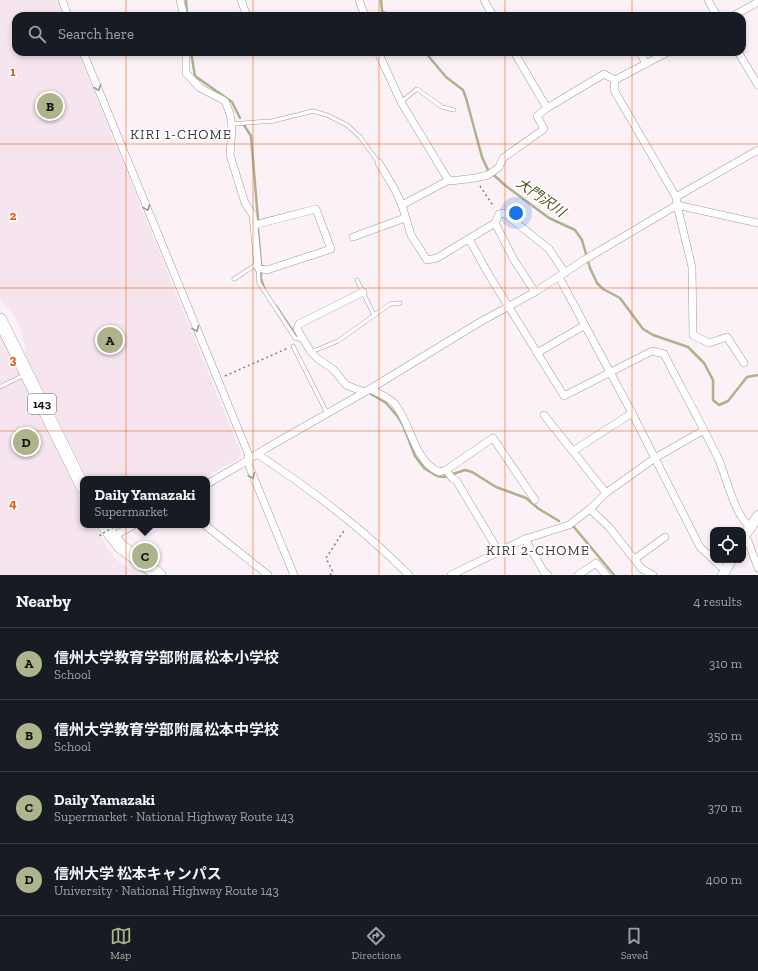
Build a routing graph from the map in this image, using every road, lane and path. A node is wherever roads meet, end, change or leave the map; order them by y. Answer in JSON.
{"nodes":[{"id":1,"x":62,"y":0,"type":"edge"},
{"id":2,"x":180,"y":0,"type":"edge"},
{"id":3,"x":241,"y":0,"type":"edge"},
{"id":4,"x":359,"y":0,"type":"edge"},
{"id":5,"x":484,"y":0,"type":"edge"},
{"id":6,"x":708,"y":0,"type":"edge"},
{"id":7,"x":758,"y":2,"type":"edge"},
{"id":8,"x":66,"y":12,"type":"edge"},
{"id":9,"x":183,"y":12,"type":"edge"},
{"id":10,"x":246,"y":12,"type":"edge"},
{"id":11,"x":364,"y":12,"type":"edge"},
{"id":12,"x":491,"y":12,"type":"edge"},
{"id":13,"x":715,"y":12,"type":"edge"},
{"id":14,"x":740,"y":12,"type":"edge"},
{"id":15,"x":85,"y":56,"type":"edge"},
{"id":16,"x":186,"y":56,"type":"edge"},
{"id":17,"x":380,"y":56,"type":"edge"},
{"id":18,"x":516,"y":56,"type":"edge"},
{"id":19,"x":642,"y":56,"type":"edge"},
{"id":20,"x":661,"y":56,"type":"edge"},
{"id":21,"x":740,"y":56,"type":"edge"},
{"id":22,"x":646,"y":64,"type":"junction"},
{"id":23,"x":615,"y":80,"type":"junction"},
{"id":24,"x":758,"y":85,"type":"edge"},
{"id":25,"x":401,"y":102,"type":"junction"},
{"id":26,"x":547,"y":108,"type":"junction"},
{"id":27,"x":454,"y":110,"type":"dead end"},
{"id":28,"x":231,"y":124,"type":"junction"},
{"id":29,"x":758,"y":150,"type":"edge"},
{"id":30,"x":379,"y":163,"type":"joint"},
{"id":31,"x":475,"y":178,"type":"junction"},
{"id":32,"x":449,"y":180,"type":"junction"},
{"id":33,"x":676,"y":197,"type":"junction"},
{"id":34,"x":402,"y":205,"type":"junction"},
{"id":35,"x":677,"y":205,"type":"junction"},
{"id":36,"x":499,"y":214,"type":"junction"},
{"id":37,"x":405,"y":218,"type":"junction"},
{"id":38,"x":495,"y":223,"type":"junction"},
{"id":39,"x":758,"y":223,"type":"edge"},
{"id":40,"x":254,"y":224,"type":"junction"},
{"id":41,"x":353,"y":237,"type":"dead end"},
{"id":42,"x":469,"y":239,"type":"junction"},
{"id":43,"x":258,"y":266,"type":"junction"},
{"id":44,"x":562,"y":275,"type":"junction"},
{"id":45,"x":234,"y":279,"type":"dead end"},
{"id":46,"x":357,"y":280,"type":"dead end"},
{"id":47,"x":363,"y":292,"type":"junction"},
{"id":48,"x":535,"y":292,"type":"junction"},
{"id":49,"x":400,"y":303,"type":"dead end"},
{"id":50,"x":508,"y":307,"type":"junction"},
{"id":51,"x":374,"y":315,"type":"junction"},
{"id":52,"x":0,"y":320,"type":"edge"},
{"id":53,"x":585,"y":325,"type":"junction"},
{"id":54,"x":304,"y":341,"type":"junction"},
{"id":55,"x":293,"y":346,"type":"joint"},
{"id":56,"x":311,"y":352,"type":"junction"},
{"id":57,"x":537,"y":353,"type":"junction"},
{"id":58,"x":744,"y":363,"type":"dead end"},
{"id":59,"x":611,"y":372,"type":"junction"},
{"id":60,"x":27,"y":374,"type":"junction"},
{"id":61,"x":217,"y":379,"type":"junction"},
{"id":62,"x":0,"y":386,"type":"edge"},
{"id":63,"x":367,"y":390,"type":"junction"},
{"id":64,"x":327,"y":413,"type":"junction"},
{"id":65,"x":632,"y":413,"type":"junction"},
{"id":66,"x":544,"y":415,"type":"dead end"},
{"id":67,"x":704,"y":430,"type":"junction"},
{"id":68,"x":573,"y":451,"type":"junction"},
{"id":69,"x":257,"y":454,"type":"junction"},
{"id":70,"x":655,"y":458,"type":"junction"},
{"id":71,"x":249,"y":459,"type":"junction"},
{"id":72,"x":448,"y":473,"type":"junction"},
{"id":73,"x":80,"y":481,"type":"edge"},
{"id":74,"x":210,"y":482,"type":"edge"},
{"id":75,"x":606,"y":493,"type":"junction"},
{"id":76,"x":535,"y":500,"type":"dead end"},
{"id":77,"x":590,"y":509,"type":"junction"},
{"id":78,"x":758,"y":516,"type":"edge"},
{"id":79,"x":350,"y":522,"type":"junction"},
{"id":80,"x":750,"y":527,"type":"junction"},
{"id":81,"x":121,"y":528,"type":"edge"},
{"id":82,"x":209,"y":528,"type":"edge"},
{"id":83,"x":108,"y":531,"type":"edge"},
{"id":84,"x":665,"y":537,"type":"dead end"},
{"id":85,"x":525,"y":539,"type":"junction"},
{"id":86,"x":746,"y":540,"type":"edge"},
{"id":87,"x":499,"y":552,"type":"junction"},
{"id":88,"x":710,"y":557,"type":"edge"},
{"id":89,"x":635,"y":560,"type":"junction"},
{"id":90,"x":758,"y":568,"type":"edge"},
{"id":91,"x":157,"y":574,"type":"edge"},
{"id":92,"x":268,"y":575,"type":"edge"},
{"id":93,"x":294,"y":575,"type":"edge"},
{"id":94,"x":330,"y":575,"type":"edge"},
{"id":95,"x":409,"y":575,"type":"edge"},
{"id":96,"x":451,"y":575,"type":"edge"},
{"id":97,"x":548,"y":575,"type":"edge"},
{"id":98,"x":578,"y":575,"type":"edge"},
{"id":99,"x":606,"y":575,"type":"edge"},
{"id":100,"x":653,"y":575,"type":"edge"}],
"edges":[{"from":1,"to":8,"type":"street"},
{"from":2,"to":9,"type":"street"},
{"from":3,"to":10,"type":"street"},
{"from":4,"to":11,"type":"street"},
{"from":5,"to":12,"type":"street"},
{"from":6,"to":13,"type":"street"},
{"from":7,"to":14,"type":"street"},
{"from":15,"to":61,"type":"street","one_way":true},
{"from":16,"to":28,"type":"street"},
{"from":17,"to":25,"type":"street"},
{"from":18,"to":26,"type":"street"},
{"from":19,"to":22,"type":"street"},
{"from":20,"to":22,"type":"street"},
{"from":21,"to":24,"type":"street"},
{"from":22,"to":23,"type":"street"},
{"from":23,"to":26,"type":"street"},
{"from":23,"to":33,"type":"street"},
{"from":25,"to":27,"type":"lane"},
{"from":25,"to":32,"type":"street"},
{"from":26,"to":31,"type":"street"},
{"from":28,"to":30,"type":"lane"},
{"from":28,"to":40,"type":"street"},
{"from":29,"to":33,"type":"street"},
{"from":30,"to":34,"type":"street"},
{"from":31,"to":32,"type":"street"},
{"from":31,"to":36,"type":"path"},
{"from":32,"to":34,"type":"street"},
{"from":33,"to":35,"type":"street"},
{"from":34,"to":37,"type":"street"},
{"from":35,"to":39,"type":"street"},
{"from":35,"to":44,"type":"street"},
{"from":35,"to":58,"type":"street"},
{"from":36,"to":38,"type":"street"},
{"from":36,"to":44,"type":"street"},
{"from":37,"to":41,"type":"street"},
{"from":37,"to":42,"type":"street"},
{"from":38,"to":42,"type":"street"},
{"from":38,"to":48,"type":"street"},
{"from":40,"to":43,"type":"street"},
{"from":40,"to":43,"type":"street"},
{"from":42,"to":50,"type":"street"},
{"from":43,"to":45,"type":"lane"},
{"from":43,"to":54,"type":"lane"},
{"from":44,"to":48,"type":"street"},
{"from":44,"to":53,"type":"street"},
{"from":46,"to":47,"type":"lane"},
{"from":47,"to":51,"type":"lane"},
{"from":47,"to":54,"type":"street"},
{"from":48,"to":50,"type":"street"},
{"from":49,"to":51,"type":"lane"},
{"from":50,"to":57,"type":"street"},
{"from":50,"to":63,"type":"street"},
{"from":51,"to":56,"type":"lane"},
{"from":52,"to":60,"type":"highway","number":"143"},
{"from":53,"to":57,"type":"street"},
{"from":53,"to":59,"type":"street"},
{"from":54,"to":56,"type":"street"},
{"from":55,"to":61,"type":"path"},
{"from":55,"to":64,"type":"lane"},
{"from":56,"to":63,"type":"street"},
{"from":57,"to":59,"type":"street"},
{"from":59,"to":65,"type":"street"},
{"from":59,"to":67,"type":"street"},
{"from":60,"to":62,"type":"lane"},
{"from":60,"to":73,"type":"highway","number":"143"},
{"from":61,"to":71,"type":"street"},
{"from":63,"to":64,"type":"street"},
{"from":63,"to":72,"type":"street"},
{"from":64,"to":69,"type":"street"},
{"from":65,"to":68,"type":"street"},
{"from":65,"to":70,"type":"street"},
{"from":66,"to":68,"type":"street"},
{"from":67,"to":70,"type":"street"},
{"from":67,"to":80,"type":"street"},
{"from":68,"to":75,"type":"street"},
{"from":69,"to":71,"type":"street"},
{"from":69,"to":79,"type":"street"},
{"from":70,"to":75,"type":"street"},
{"from":70,"to":88,"type":"street"},
{"from":71,"to":74,"type":"street"},
{"from":71,"to":93,"type":"street","one_way":true},
{"from":72,"to":76,"type":"street"},
{"from":72,"to":87,"type":"street"},
{"from":75,"to":77,"type":"street"},
{"from":77,"to":85,"type":"street"},
{"from":77,"to":89,"type":"street"},
{"from":78,"to":80,"type":"street"},
{"from":79,"to":94,"type":"path"},
{"from":79,"to":95,"type":"street"},
{"from":80,"to":86,"type":"street"},
{"from":81,"to":83,"type":"street"},
{"from":82,"to":92,"type":"street"},
{"from":83,"to":91,"type":"highway"},
{"from":84,"to":89,"type":"street"},
{"from":85,"to":87,"type":"street"},
{"from":85,"to":97,"type":"street"},
{"from":86,"to":90,"type":"street"},
{"from":87,"to":96,"type":"street"},
{"from":89,"to":100,"type":"street"},
{"from":98,"to":99,"type":"street"}]}
